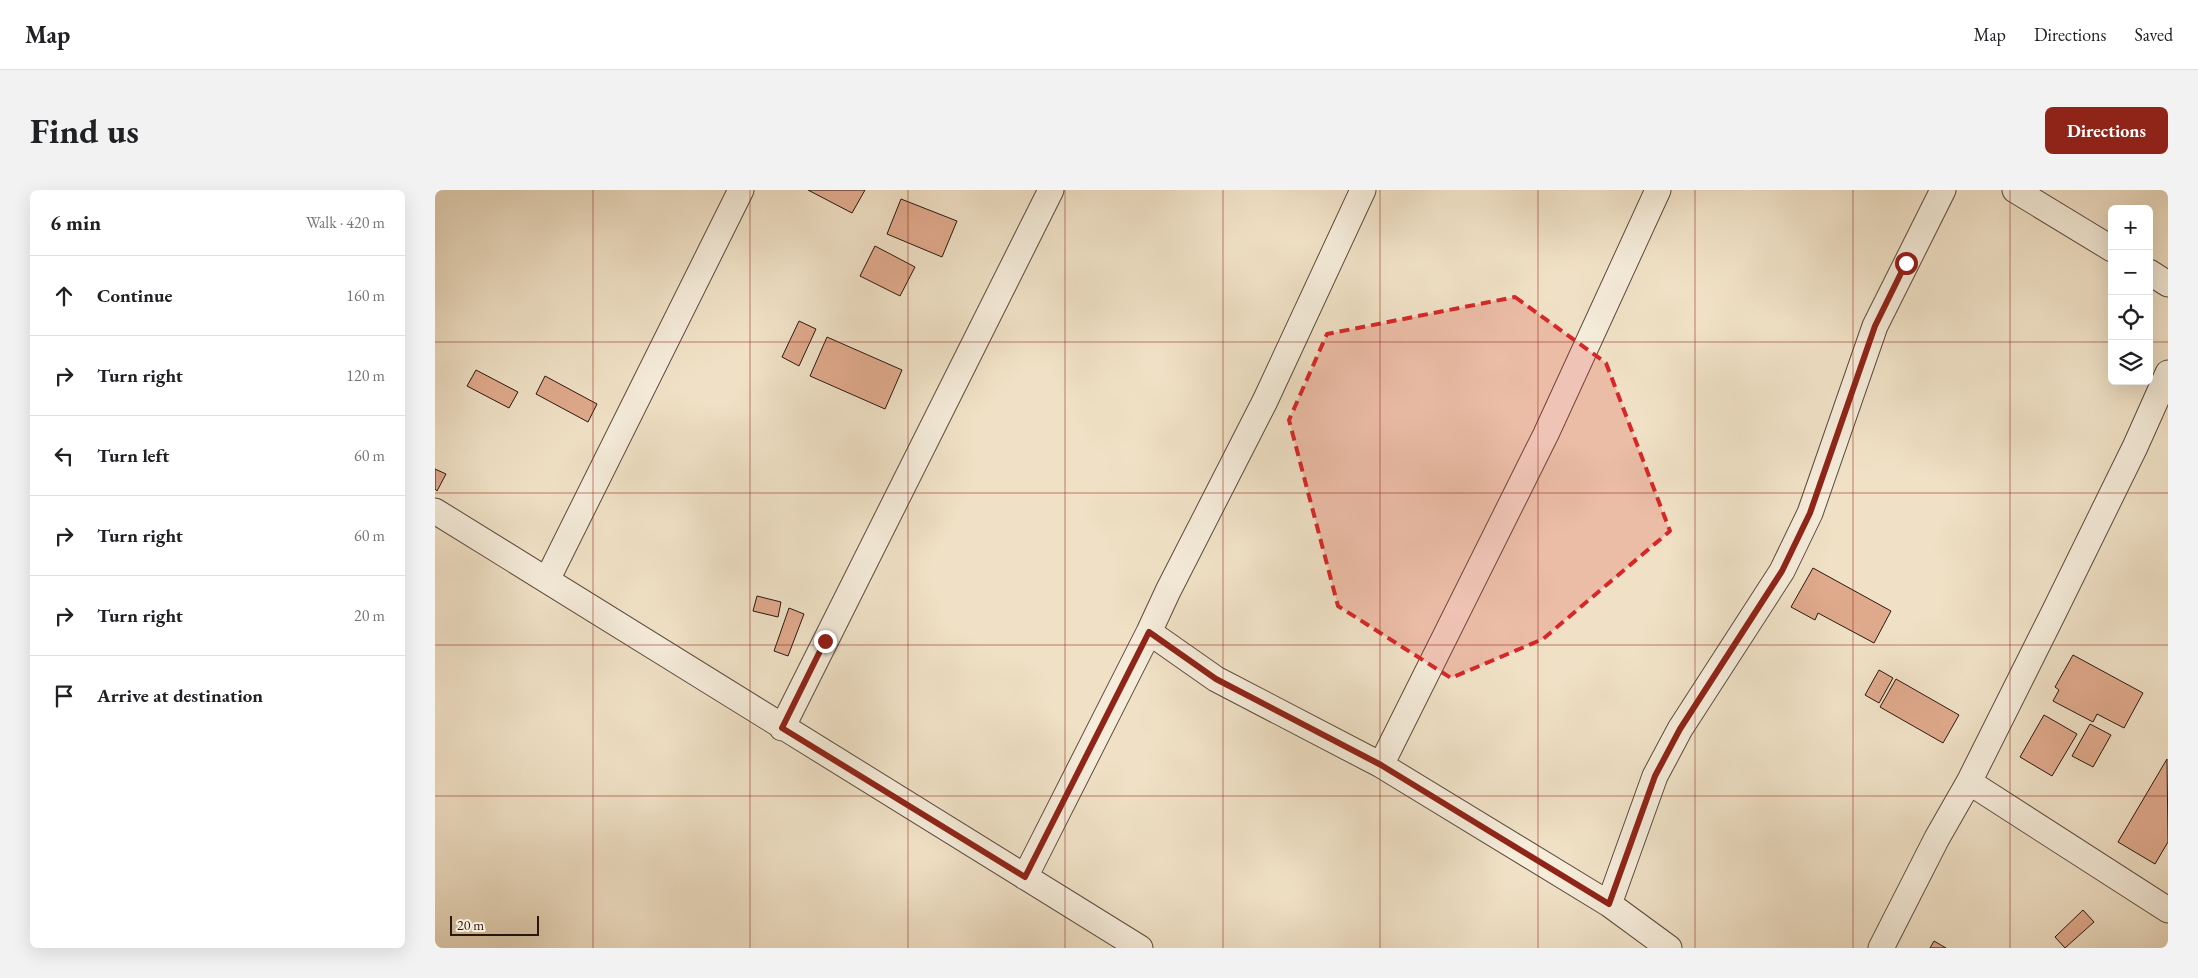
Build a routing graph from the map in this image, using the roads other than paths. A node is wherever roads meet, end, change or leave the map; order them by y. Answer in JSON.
{"nodes":[{"id":1,"x":741,"y":190,"type":"edge"},
{"id":2,"x":1051,"y":190,"type":"edge"},
{"id":3,"x":1363,"y":190,"type":"edge"},
{"id":4,"x":1659,"y":190,"type":"edge"},
{"id":5,"x":1943,"y":190,"type":"edge"},
{"id":6,"x":2015,"y":190,"type":"edge"},
{"id":7,"x":2108,"y":247,"type":"edge"},
{"id":8,"x":2153,"y":275,"type":"edge"},
{"id":9,"x":2168,"y":284,"type":"edge"},
{"id":10,"x":2168,"y":373,"type":"edge"},
{"id":11,"x":435,"y":511,"type":"edge"},
{"id":12,"x":547,"y":580,"type":"junction"},
{"id":13,"x":1149,"y":632,"type":"junction"},
{"id":14,"x":782,"y":728,"type":"junction"},
{"id":15,"x":1381,"y":765,"type":"junction"},
{"id":16,"x":1969,"y":782,"type":"junction"},
{"id":17,"x":1025,"y":877,"type":"junction"},
{"id":18,"x":1609,"y":904,"type":"junction"},
{"id":19,"x":2168,"y":910,"type":"edge"},
{"id":20,"x":1140,"y":948,"type":"edge"},
{"id":21,"x":1669,"y":948,"type":"edge"},
{"id":22,"x":1881,"y":948,"type":"edge"}],
"edges":[{"from":1,"to":12,"type":"street"},
{"from":2,"to":14,"type":"street"},
{"from":3,"to":13,"type":"street"},
{"from":4,"to":15,"type":"street"},
{"from":5,"to":18,"type":"street"},
{"from":6,"to":7,"type":"street"},
{"from":8,"to":9,"type":"street"},
{"from":10,"to":16,"type":"street"},
{"from":11,"to":12,"type":"street"},
{"from":12,"to":14,"type":"street"},
{"from":13,"to":15,"type":"street"},
{"from":13,"to":17,"type":"street"},
{"from":14,"to":17,"type":"street"},
{"from":15,"to":18,"type":"street"},
{"from":16,"to":19,"type":"street"},
{"from":16,"to":22,"type":"street"},
{"from":17,"to":20,"type":"street"},
{"from":18,"to":21,"type":"street"}]}
